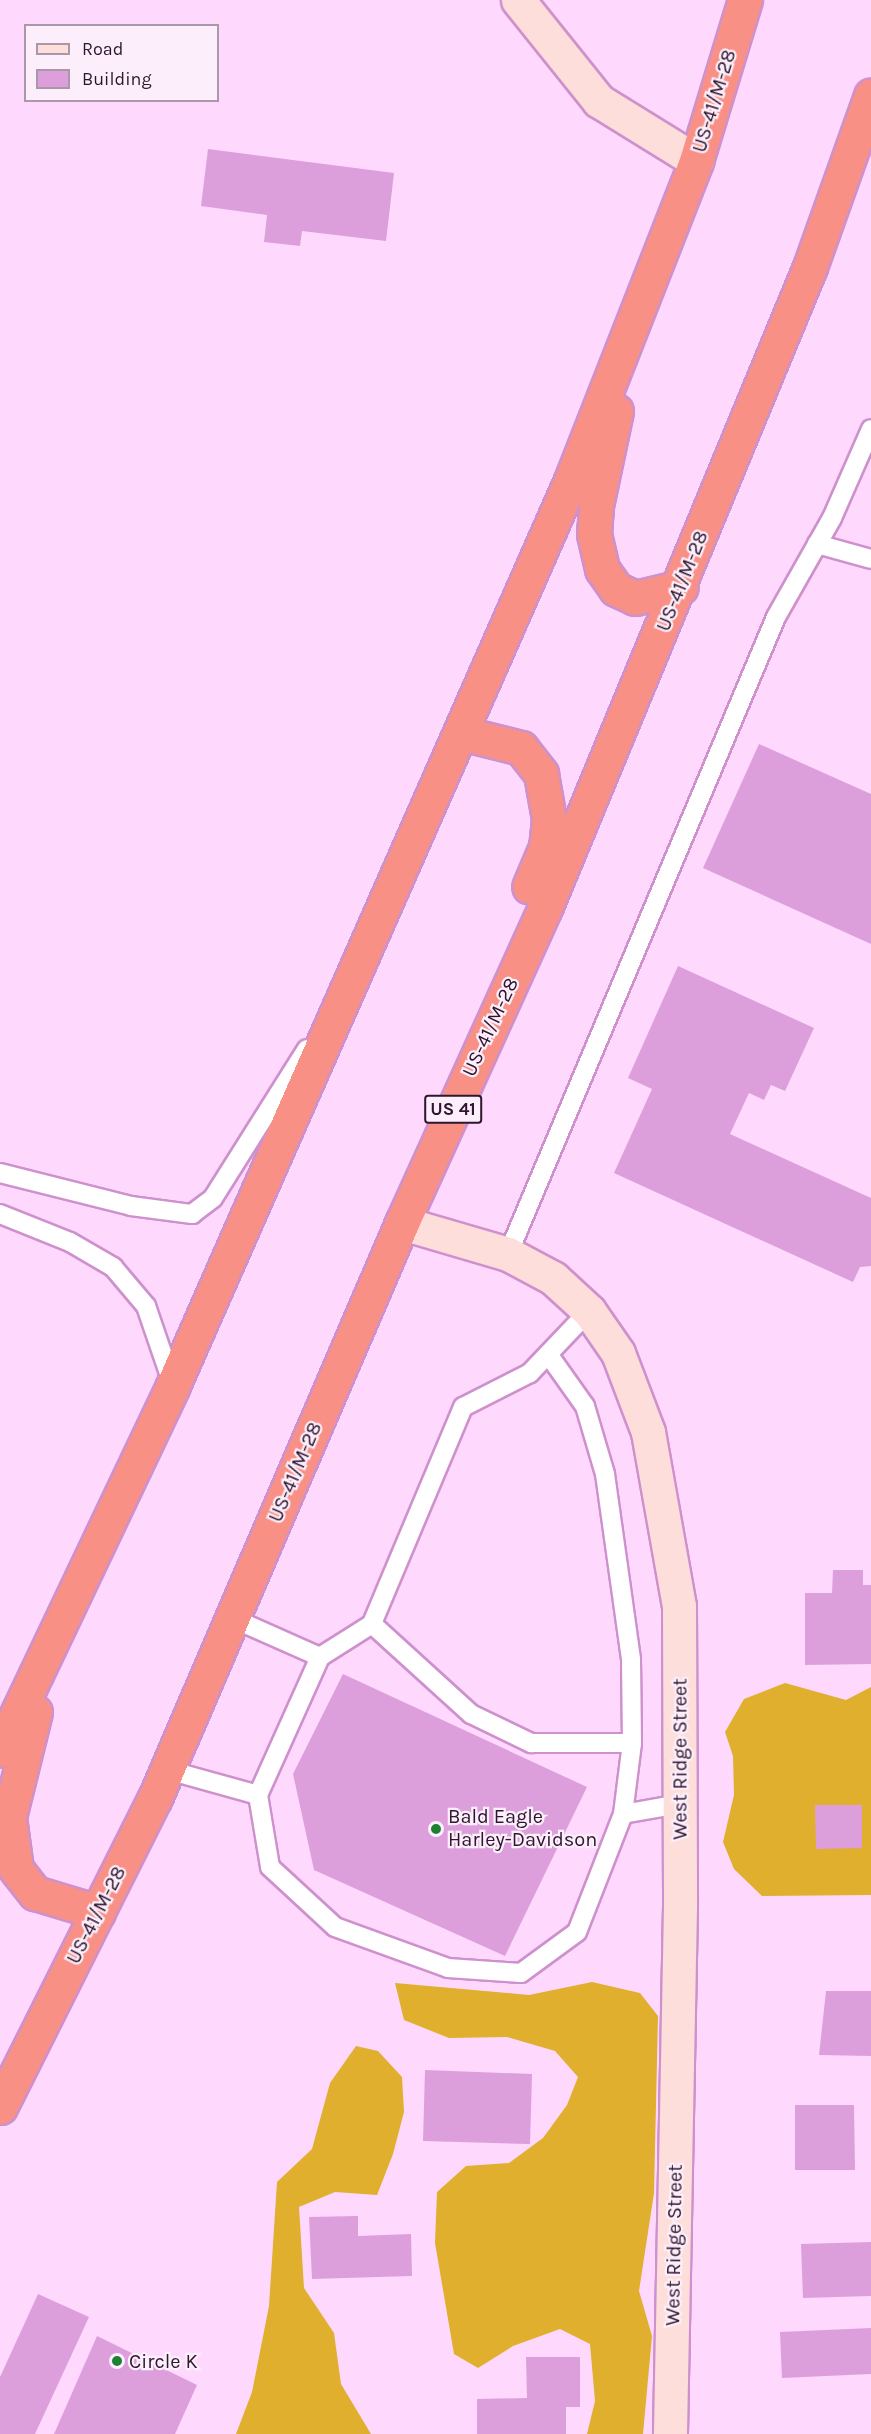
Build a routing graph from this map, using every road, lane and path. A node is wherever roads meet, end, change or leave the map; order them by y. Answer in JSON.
{"nodes":[{"id":1,"x":518,"y":0,"type":"edge"},
{"id":2,"x":745,"y":0,"type":"edge"},
{"id":3,"x":871,"y":96,"type":"edge"},
{"id":4,"x":696,"y":161,"type":"junction"},
{"id":5,"x":634,"y":327,"type":"junction"},
{"id":6,"x":871,"y":429,"type":"edge"},
{"id":7,"x":817,"y":544,"type":"junction"},
{"id":8,"x":871,"y":559,"type":"edge"},
{"id":9,"x":681,"y":586,"type":"junction"},
{"id":10,"x":461,"y":733,"type":"junction"},
{"id":11,"x":354,"y":977,"type":"junction"},
{"id":12,"x":434,"y":1153,"type":"junction"},
{"id":13,"x":0,"y":1173,"type":"edge"},
{"id":14,"x":0,"y":1214,"type":"edge"},
{"id":15,"x":402,"y":1223,"type":"junction"},
{"id":16,"x":508,"y":1254,"type":"junction"},
{"id":17,"x":589,"y":1311,"type":"junction"},
{"id":18,"x":548,"y":1354,"type":"junction"},
{"id":19,"x":173,"y":1385,"type":"junction"},
{"id":20,"x":232,"y":1618,"type":"junction"},
{"id":21,"x":372,"y":1624,"type":"junction"},
{"id":22,"x":57,"y":1632,"type":"junction"},
{"id":23,"x":320,"y":1657,"type":"junction"},
{"id":24,"x":632,"y":1743,"type":"junction"},
{"id":25,"x":0,"y":1750,"type":"edge"},
{"id":26,"x":168,"y":1770,"type":"junction"},
{"id":27,"x":258,"y":1795,"type":"junction"},
{"id":28,"x":680,"y":1804,"type":"junction"},
{"id":29,"x":623,"y":1814,"type":"junction"},
{"id":30,"x":98,"y":1912,"type":"junction"},
{"id":31,"x":0,"y":2107,"type":"edge"},
{"id":32,"x":670,"y":2434,"type":"edge"}],
"edges":[{"from":1,"to":4,"type":"street"},
{"from":2,"to":4,"type":"highway","name":"US-41/M-28"},
{"from":3,"to":9,"type":"highway","name":"US-41/M-28","number":"US 41"},
{"from":4,"to":5,"type":"highway","name":"US-41/M-28"},
{"from":5,"to":9,"type":"highway"},
{"from":5,"to":10,"type":"highway","name":"US-41/M-28"},
{"from":6,"to":7,"type":"lane"},
{"from":7,"to":8,"type":"lane"},
{"from":7,"to":16,"type":"lane"},
{"from":9,"to":12,"type":"highway","name":"US-41/M-28","number":"US 41"},
{"from":10,"to":11,"type":"highway","name":"US-41/M-28"},
{"from":10,"to":12,"type":"highway"},
{"from":11,"to":13,"type":"lane"},
{"from":11,"to":19,"type":"highway","name":"US-41/M-28"},
{"from":12,"to":15,"type":"highway","name":"US-41/M-28","number":"US 41"},
{"from":14,"to":19,"type":"lane"},
{"from":15,"to":16,"type":"street","name":"West Ridge Street"},
{"from":15,"to":20,"type":"highway","name":"US-41/M-28","number":"US 41"},
{"from":16,"to":17,"type":"street","name":"West Ridge Street"},
{"from":17,"to":18,"type":"lane"},
{"from":17,"to":28,"type":"street","name":"West Ridge Street"},
{"from":18,"to":21,"type":"lane"},
{"from":18,"to":24,"type":"lane"},
{"from":19,"to":22,"type":"highway","name":"US-41/M-28"},
{"from":20,"to":23,"type":"lane"},
{"from":20,"to":26,"type":"highway","name":"US-41/M-28","number":"US 41"},
{"from":21,"to":23,"type":"lane"},
{"from":21,"to":24,"type":"lane"},
{"from":22,"to":25,"type":"highway","name":"US-41/M-28"},
{"from":22,"to":30,"type":"highway"},
{"from":23,"to":27,"type":"lane"},
{"from":24,"to":29,"type":"lane"},
{"from":26,"to":27,"type":"lane"},
{"from":26,"to":30,"type":"highway","name":"US-41/M-28","number":"US 41"},
{"from":27,"to":29,"type":"lane"},
{"from":28,"to":29,"type":"lane"},
{"from":28,"to":32,"type":"street","name":"West Ridge Street"},
{"from":30,"to":31,"type":"highway","name":"US-41/M-28","number":"US 41"}]}
